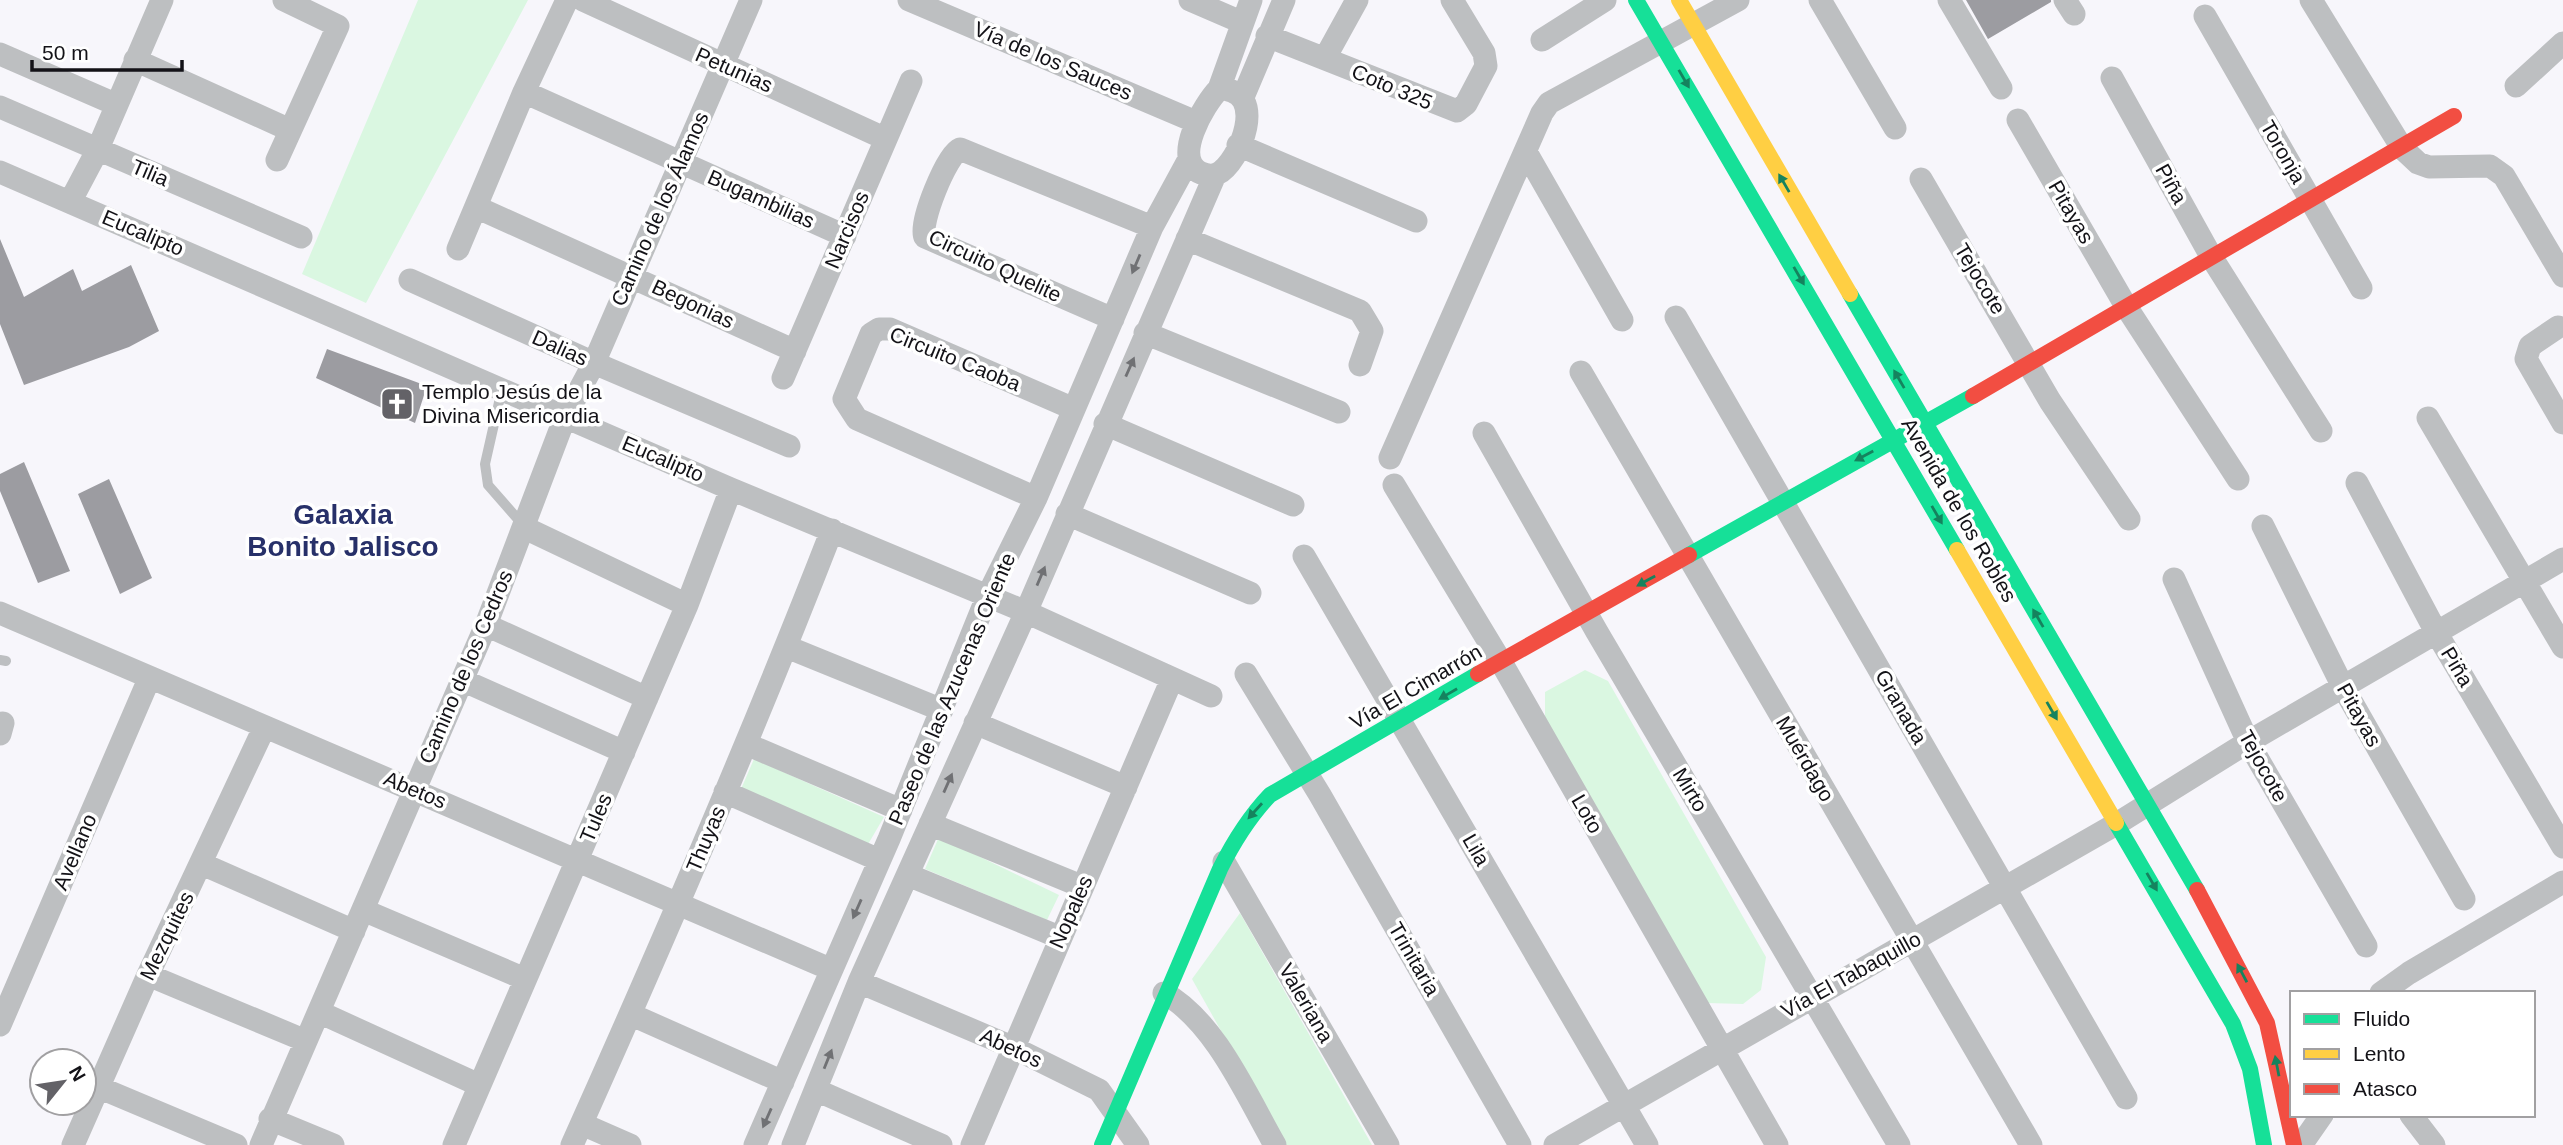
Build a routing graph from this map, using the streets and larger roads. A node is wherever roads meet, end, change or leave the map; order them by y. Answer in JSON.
{"nodes":[{"id":1,"x":162,"y":0,"type":"edge"},
{"id":2,"x":284,"y":0,"type":"edge"},
{"id":3,"x":567,"y":0,"type":"edge"},
{"id":4,"x":583,"y":0,"type":"edge"},
{"id":5,"x":751,"y":0,"type":"edge"},
{"id":6,"x":909,"y":0,"type":"edge"},
{"id":7,"x":1190,"y":0,"type":"edge"},
{"id":8,"x":1251,"y":0,"type":"edge"},
{"id":9,"x":1284,"y":0,"type":"edge"},
{"id":10,"x":1357,"y":0,"type":"edge"},
{"id":11,"x":1452,"y":0,"type":"edge"},
{"id":12,"x":1605,"y":0,"type":"edge"},
{"id":13,"x":1636,"y":0,"type":"edge"},
{"id":14,"x":1679,"y":0,"type":"edge"},
{"id":15,"x":1738,"y":0,"type":"edge"},
{"id":16,"x":1820,"y":0,"type":"edge"},
{"id":17,"x":1949,"y":0,"type":"edge"},
{"id":18,"x":2311,"y":0,"type":"edge"},
{"id":19,"x":2205,"y":16,"type":"dead end"},
{"id":20,"x":1241,"y":22,"type":"junction"},
{"id":21,"x":1694,"y":25,"type":"junction"},
{"id":22,"x":1267,"y":36,"type":"junction"},
{"id":23,"x":1542,"y":40,"type":"dead end"},
{"id":24,"x":1664,"y":43,"type":"junction"},
{"id":25,"x":2563,"y":43,"type":"edge"},
{"id":26,"x":0,"y":54,"type":"edge"},
{"id":27,"x":1325,"y":58,"type":"junction"},
{"id":28,"x":135,"y":60,"type":"junction"},
{"id":29,"x":724,"y":66,"type":"junction"},
{"id":30,"x":2112,"y":78,"type":"dead end"},
{"id":31,"x":911,"y":81,"type":"dead end"},
{"id":32,"x":2516,"y":86,"type":"dead end"},
{"id":33,"x":2001,"y":88,"type":"dead end"},
{"id":34,"x":1219,"y":89,"type":"junction"},
{"id":35,"x":524,"y":92,"type":"junction"},
{"id":36,"x":1243,"y":97,"type":"junction"},
{"id":37,"x":115,"y":104,"type":"junction"},
{"id":38,"x":0,"y":107,"type":"edge"},
{"id":39,"x":2454,"y":116,"type":"dead end"},
{"id":40,"x":2018,"y":121,"type":"dead end"},
{"id":41,"x":1196,"y":122,"type":"junction"},
{"id":42,"x":1895,"y":128,"type":"dead end"},
{"id":43,"x":290,"y":130,"type":"junction"},
{"id":44,"x":886,"y":139,"type":"junction"},
{"id":45,"x":1238,"y":145,"type":"junction"},
{"id":46,"x":2402,"y":148,"type":"junction"},
{"id":47,"x":97,"y":151,"type":"junction"},
{"id":48,"x":1525,"y":152,"type":"junction"},
{"id":49,"x":1189,"y":159,"type":"junction"},
{"id":50,"x":276,"y":160,"type":"dead end"},
{"id":51,"x":680,"y":163,"type":"junction"},
{"id":52,"x":0,"y":172,"type":"edge"},
{"id":53,"x":1215,"y":175,"type":"junction"},
{"id":54,"x":1921,"y":179,"type":"dead end"},
{"id":55,"x":2311,"y":201,"type":"junction"},
{"id":56,"x":70,"y":202,"type":"junction"},
{"id":57,"x":476,"y":207,"type":"junction"},
{"id":58,"x":1416,"y":221,"type":"dead end"},
{"id":59,"x":1152,"y":227,"type":"junction"},
{"id":60,"x":301,"y":236,"type":"dead end"},
{"id":61,"x":845,"y":236,"type":"junction"},
{"id":62,"x":1187,"y":239,"type":"junction"},
{"id":63,"x":458,"y":249,"type":"dead end"},
{"id":64,"x":2212,"y":258,"type":"junction"},
{"id":65,"x":631,"y":275,"type":"junction"},
{"id":66,"x":2563,"y":276,"type":"edge"},
{"id":67,"x":410,"y":280,"type":"dead end"},
{"id":68,"x":2361,"y":288,"type":"dead end"},
{"id":69,"x":2127,"y":308,"type":"junction"},
{"id":70,"x":1676,"y":317,"type":"dead end"},
{"id":71,"x":1113,"y":319,"type":"junction"},
{"id":72,"x":1622,"y":320,"type":"dead end"},
{"id":73,"x":2558,"y":327,"type":"dead end"},
{"id":74,"x":1145,"y":333,"type":"junction"},
{"id":75,"x":795,"y":351,"type":"junction"},
{"id":76,"x":593,"y":363,"type":"junction"},
{"id":77,"x":1360,"y":365,"type":"dead end"},
{"id":78,"x":2031,"y":365,"type":"junction"},
{"id":79,"x":1581,"y":372,"type":"dead end"},
{"id":80,"x":783,"y":378,"type":"dead end"},
{"id":81,"x":1074,"y":409,"type":"junction"},
{"id":82,"x":1339,"y":412,"type":"dead end"},
{"id":83,"x":565,"y":417,"type":"junction"},
{"id":84,"x":2428,"y":418,"type":"dead end"},
{"id":85,"x":2563,"y":423,"type":"edge"},
{"id":86,"x":1105,"y":424,"type":"junction"},
{"id":87,"x":1924,"y":424,"type":"junction"},
{"id":88,"x":2321,"y":431,"type":"dead end"},
{"id":89,"x":1484,"y":433,"type":"dead end"},
{"id":90,"x":1895,"y":440,"type":"junction"},
{"id":91,"x":789,"y":446,"type":"dead end"},
{"id":92,"x":1390,"y":458,"type":"dead end"},
{"id":93,"x":2238,"y":479,"type":"dead end"},
{"id":94,"x":2357,"y":483,"type":"dead end"},
{"id":95,"x":1394,"y":485,"type":"dead end"},
{"id":96,"x":731,"y":489,"type":"junction"},
{"id":97,"x":1036,"y":498,"type":"junction"},
{"id":98,"x":1782,"y":501,"type":"junction"},
{"id":99,"x":1293,"y":505,"type":"dead end"},
{"id":100,"x":1067,"y":514,"type":"junction"},
{"id":101,"x":2129,"y":519,"type":"dead end"},
{"id":102,"x":2263,"y":526,"type":"dead end"},
{"id":103,"x":525,"y":528,"type":"junction"},
{"id":104,"x":832,"y":530,"type":"junction"},
{"id":105,"x":1304,"y":556,"type":"dead end"},
{"id":106,"x":1687,"y":558,"type":"junction"},
{"id":107,"x":2563,"y":559,"type":"edge"},
{"id":108,"x":2175,"y":579,"type":"dead end"},
{"id":109,"x":2525,"y":582,"type":"junction"},
{"id":110,"x":1250,"y":593,"type":"dead end"},
{"id":111,"x":986,"y":597,"type":"junction"},
{"id":112,"x":687,"y":605,"type":"junction"},
{"id":113,"x":1026,"y":612,"type":"junction"},
{"id":114,"x":0,"y":614,"type":"edge"},
{"id":115,"x":1587,"y":614,"type":"junction"},
{"id":116,"x":486,"y":625,"type":"junction"},
{"id":117,"x":2436,"y":632,"type":"junction"},
{"id":118,"x":787,"y":647,"type":"junction"},
{"id":119,"x":2563,"y":647,"type":"edge"},
{"id":120,"x":1501,"y":662,"type":"junction"},
{"id":121,"x":1246,"y":674,"type":"dead end"},
{"id":122,"x":149,"y":679,"type":"junction"},
{"id":123,"x":1172,"y":679,"type":"junction"},
{"id":124,"x":462,"y":680,"type":"junction"},
{"id":125,"x":2343,"y":687,"type":"junction"},
{"id":126,"x":1211,"y":696,"type":"dead end"},
{"id":127,"x":647,"y":698,"type":"junction"},
{"id":128,"x":942,"y":710,"type":"junction"},
{"id":129,"x":1401,"y":721,"type":"junction"},
{"id":130,"x":975,"y":723,"type":"junction"},
{"id":131,"x":264,"y":728,"type":"junction"},
{"id":132,"x":2248,"y":742,"type":"junction"},
{"id":133,"x":746,"y":744,"type":"junction"},
{"id":134,"x":624,"y":752,"type":"junction"},
{"id":135,"x":1307,"y":774,"type":"junction"},
{"id":136,"x":1126,"y":787,"type":"junction"},
{"id":137,"x":413,"y":788,"type":"junction"},
{"id":138,"x":725,"y":792,"type":"junction"},
{"id":139,"x":2147,"y":804,"type":"junction"},
{"id":140,"x":901,"y":810,"type":"junction"},
{"id":141,"x":2118,"y":822,"type":"junction"},
{"id":142,"x":930,"y":824,"type":"junction"},
{"id":143,"x":2563,"y":847,"type":"edge"},
{"id":144,"x":879,"y":860,"type":"junction"},
{"id":145,"x":577,"y":862,"type":"junction"},
{"id":146,"x":1224,"y":862,"type":"junction"},
{"id":147,"x":202,"y":864,"type":"junction"},
{"id":148,"x":908,"y":875,"type":"junction"},
{"id":149,"x":2563,"y":882,"type":"edge"},
{"id":150,"x":1082,"y":886,"type":"junction"},
{"id":151,"x":2004,"y":886,"type":"junction"},
{"id":152,"x":2464,"y":899,"type":"dead end"},
{"id":153,"x":677,"y":906,"type":"junction"},
{"id":154,"x":359,"y":921,"type":"junction"},
{"id":155,"x":1059,"y":937,"type":"junction"},
{"id":156,"x":1912,"y":941,"type":"junction"},
{"id":157,"x":2366,"y":946,"type":"dead end"},
{"id":158,"x":830,"y":969,"type":"junction"},
{"id":159,"x":148,"y":975,"type":"junction"},
{"id":160,"x":526,"y":979,"type":"junction"},
{"id":161,"x":859,"y":982,"type":"junction"},
{"id":162,"x":2384,"y":991,"type":"edge"},
{"id":163,"x":1164,"y":993,"type":"junction"},
{"id":164,"x":1812,"y":997,"type":"junction"},
{"id":165,"x":319,"y":1012,"type":"junction"},
{"id":166,"x":632,"y":1015,"type":"junction"},
{"id":167,"x":0,"y":1026,"type":"edge"},
{"id":168,"x":2281,"y":1035,"type":"edge"},
{"id":169,"x":306,"y":1041,"type":"junction"},
{"id":170,"x":2241,"y":1042,"type":"junction"},
{"id":171,"x":1012,"y":1047,"type":"junction"},
{"id":172,"x":1721,"y":1048,"type":"junction"},
{"id":173,"x":783,"y":1082,"type":"junction"},
{"id":174,"x":479,"y":1085,"type":"junction"},
{"id":175,"x":98,"y":1087,"type":"joint"},
{"id":176,"x":816,"y":1090,"type":"junction"},
{"id":177,"x":2126,"y":1098,"type":"dead end"},
{"id":178,"x":1624,"y":1105,"type":"junction"},
{"id":179,"x":1116,"y":1111,"type":"junction"},
{"id":180,"x":2290,"y":1111,"type":"edge"},
{"id":181,"x":85,"y":1117,"type":"edge"},
{"id":182,"x":2291,"y":1117,"type":"edge"},
{"id":183,"x":2321,"y":1117,"type":"edge"},
{"id":184,"x":2413,"y":1117,"type":"edge"},
{"id":185,"x":271,"y":1119,"type":"junction"},
{"id":186,"x":582,"y":1124,"type":"junction"},
{"id":187,"x":73,"y":1145,"type":"edge"},
{"id":188,"x":236,"y":1145,"type":"edge"},
{"id":189,"x":261,"y":1145,"type":"edge"},
{"id":190,"x":333,"y":1145,"type":"edge"},
{"id":191,"x":454,"y":1145,"type":"edge"},
{"id":192,"x":572,"y":1145,"type":"edge"},
{"id":193,"x":630,"y":1145,"type":"edge"},
{"id":194,"x":755,"y":1145,"type":"edge"},
{"id":195,"x":793,"y":1145,"type":"edge"},
{"id":196,"x":941,"y":1145,"type":"edge"},
{"id":197,"x":972,"y":1145,"type":"edge"},
{"id":198,"x":1102,"y":1145,"type":"edge"},
{"id":199,"x":1138,"y":1145,"type":"edge"},
{"id":200,"x":1275,"y":1145,"type":"edge"},
{"id":201,"x":1388,"y":1145,"type":"edge"},
{"id":202,"x":1520,"y":1145,"type":"edge"},
{"id":203,"x":1555,"y":1145,"type":"edge"},
{"id":204,"x":1647,"y":1145,"type":"edge"},
{"id":205,"x":1777,"y":1145,"type":"edge"},
{"id":206,"x":1899,"y":1145,"type":"edge"},
{"id":207,"x":2031,"y":1145,"type":"edge"},
{"id":208,"x":2264,"y":1145,"type":"edge"},
{"id":209,"x":2294,"y":1145,"type":"edge"},
{"id":210,"x":2301,"y":1145,"type":"edge"},
{"id":211,"x":2434,"y":1145,"type":"edge"}],
"edges":[{"from":1,"to":28,"type":"street"},
{"from":2,"to":43,"type":"street"},
{"from":3,"to":35,"type":"street"},
{"from":4,"to":29,"type":"street","name":"Petunias"},
{"from":5,"to":29,"type":"street","name":"Camino de los Álamos"},
{"from":6,"to":41,"type":"street","name":"Vía de los Sauces"},
{"from":7,"to":20,"type":"street"},
{"from":8,"to":20,"type":"street"},
{"from":9,"to":22,"type":"street"},
{"from":10,"to":27,"type":"street","name":"Coto 325"},
{"from":11,"to":27,"type":"street","name":"Coto 325"},
{"from":12,"to":23,"type":"street"},
{"from":13,"to":24,"type":"street","name":"Avenida de los Robles"},
{"from":14,"to":21,"type":"street","name":"Avenida de los Robles"},
{"from":15,"to":21,"type":"street"},
{"from":16,"to":42,"type":"street"},
{"from":17,"to":33,"type":"street"},
{"from":18,"to":46,"type":"street"},
{"from":19,"to":55,"type":"street","name":"Toronja"},
{"from":20,"to":34,"type":"street"},
{"from":21,"to":24,"type":"street"},
{"from":87,"to":21,"type":"street","name":"Avenida de los Robles","one_way":true},
{"from":22,"to":27,"type":"street","name":"Coto 325"},
{"from":22,"to":36,"type":"street"},
{"from":24,"to":48,"type":"street"},
{"from":24,"to":90,"type":"street","name":"Avenida de los Robles","one_way":true},
{"from":25,"to":32,"type":"street"},
{"from":26,"to":37,"type":"street"},
{"from":28,"to":37,"type":"street"},
{"from":28,"to":43,"type":"street"},
{"from":29,"to":44,"type":"street","name":"Petunias"},
{"from":29,"to":51,"type":"street","name":"Camino de los Álamos"},
{"from":30,"to":64,"type":"street","name":"Piña"},
{"from":31,"to":44,"type":"street","name":"Narcisos"},
{"from":34,"to":36,"type":"street"},
{"from":34,"to":41,"type":"street"},
{"from":35,"to":51,"type":"street","name":"Bugambilias"},
{"from":35,"to":57,"type":"street"},
{"from":36,"to":45,"type":"street","name":"Paseo de las Azucenas Oriente"},
{"from":37,"to":47,"type":"street"},
{"from":38,"to":47,"type":"street","name":"Tilia"},
{"from":39,"to":46,"type":"street","name":"Vía El Cimarrón"},
{"from":40,"to":69,"type":"street","name":"Pitayas"},
{"from":41,"to":49,"type":"street","name":"Paseo de las Azucenas Oriente"},
{"from":43,"to":50,"type":"street"},
{"from":44,"to":61,"type":"street","name":"Narcisos"},
{"from":45,"to":53,"type":"street","name":"Paseo de las Azucenas Oriente"},
{"from":45,"to":58,"type":"street"},
{"from":46,"to":55,"type":"street","name":"Vía El Cimarrón"},
{"from":46,"to":66,"type":"street"},
{"from":47,"to":56,"type":"street"},
{"from":47,"to":60,"type":"street","name":"Tilia"},
{"from":48,"to":72,"type":"street"},
{"from":48,"to":92,"type":"street"},
{"from":49,"to":53,"type":"street"},
{"from":49,"to":59,"type":"street","name":"Paseo de las Azucenas Oriente"},
{"from":51,"to":61,"type":"street","name":"Bugambilias"},
{"from":51,"to":65,"type":"street","name":"Camino de los Álamos"},
{"from":52,"to":56,"type":"street","name":"Eucalipto"},
{"from":53,"to":62,"type":"street","name":"Paseo de las Azucenas Oriente"},
{"from":54,"to":78,"type":"street","name":"Tejocote"},
{"from":55,"to":64,"type":"street","name":"Vía El Cimarrón"},
{"from":55,"to":68,"type":"street","name":"Toronja"},
{"from":56,"to":83,"type":"street","name":"Eucalipto"},
{"from":57,"to":63,"type":"street"},
{"from":57,"to":65,"type":"street","name":"Begonias"},
{"from":59,"to":71,"type":"street","name":"Paseo de las Azucenas Oriente","one_way":true},
{"from":59,"to":71,"type":"street","name":"Circuito Quelite"},
{"from":61,"to":75,"type":"street","name":"Narcisos"},
{"from":62,"to":74,"type":"street","name":"Paseo de las Azucenas Oriente"},
{"from":62,"to":77,"type":"street"},
{"from":64,"to":69,"type":"street","name":"Vía El Cimarrón"},
{"from":64,"to":88,"type":"street","name":"Piña"},
{"from":65,"to":75,"type":"street","name":"Begonias"},
{"from":65,"to":76,"type":"street","name":"Camino de los Álamos"},
{"from":67,"to":76,"type":"street","name":"Dalias"},
{"from":69,"to":78,"type":"street","name":"Vía El Cimarrón"},
{"from":69,"to":93,"type":"street","name":"Pitayas"},
{"from":70,"to":98,"type":"street","name":"Granada"},
{"from":71,"to":81,"type":"street","name":"Paseo de las Azucenas Oriente"},
{"from":73,"to":85,"type":"street"},
{"from":74,"to":82,"type":"street"},
{"from":86,"to":74,"type":"street","name":"Paseo de las Azucenas Oriente","one_way":true},
{"from":75,"to":80,"type":"street","name":"Narcisos"},
{"from":76,"to":83,"type":"street","name":"Camino de los Álamos"},
{"from":76,"to":91,"type":"street","name":"Dalias"},
{"from":78,"to":87,"type":"street","name":"Vía El Cimarrón"},
{"from":78,"to":101,"type":"street","name":"Tejocote"},
{"from":79,"to":106,"type":"street","name":"Muérdago"},
{"from":81,"to":97,"type":"street","name":"Paseo de las Azucenas Oriente"},
{"from":81,"to":97,"type":"street","name":"Circuito Caoba"},
{"from":83,"to":96,"type":"street","name":"Eucalipto"},
{"from":83,"to":103,"type":"street","name":"Camino de los Cedros"},
{"from":84,"to":109,"type":"street"},
{"from":86,"to":99,"type":"street"},
{"from":86,"to":100,"type":"street","name":"Paseo de las Azucenas Oriente"},
{"from":87,"to":90,"type":"street","name":"Vía El Cimarrón"},
{"from":139,"to":87,"type":"street","name":"Avenida de los Robles","one_way":true},
{"from":89,"to":115,"type":"street","name":"Mirto"},
{"from":90,"to":98,"type":"street","name":"Vía El Cimarrón","one_way":true},
{"from":90,"to":141,"type":"street","name":"Avenida de los Robles","one_way":true},
{"from":94,"to":117,"type":"street","name":"Piña"},
{"from":95,"to":120,"type":"street","name":"Loto"},
{"from":96,"to":104,"type":"street","name":"Eucalipto"},
{"from":96,"to":112,"type":"street","name":"Tules"},
{"from":97,"to":111,"type":"street","name":"Paseo de las Azucenas Oriente"},
{"from":98,"to":106,"type":"street","name":"Vía El Cimarrón"},
{"from":98,"to":151,"type":"street","name":"Granada"},
{"from":100,"to":110,"type":"street"},
{"from":113,"to":100,"type":"street","name":"Paseo de las Azucenas Oriente","one_way":true},
{"from":102,"to":125,"type":"street","name":"Pitayas"},
{"from":103,"to":112,"type":"street"},
{"from":103,"to":116,"type":"street","name":"Camino de los Cedros"},
{"from":104,"to":111,"type":"street","name":"Eucalipto"},
{"from":104,"to":118,"type":"street","name":"Thuyas"},
{"from":105,"to":129,"type":"street","name":"Lila"},
{"from":106,"to":115,"type":"street","name":"Vía El Cimarrón","one_way":true},
{"from":106,"to":156,"type":"street","name":"Muérdago"},
{"from":107,"to":109,"type":"street","name":"Vía El Tabaquillo"},
{"from":108,"to":132,"type":"street","name":"Tejocote"},
{"from":109,"to":117,"type":"street","name":"Vía El Tabaquillo"},
{"from":109,"to":119,"type":"street"},
{"from":111,"to":113,"type":"street","name":"Eucalipto"},
{"from":111,"to":128,"type":"street","name":"Paseo de las Azucenas Oriente"},
{"from":112,"to":127,"type":"street","name":"Tules"},
{"from":113,"to":123,"type":"street","name":"Eucalipto"},
{"from":113,"to":130,"type":"street","name":"Paseo de las Azucenas Oriente"},
{"from":114,"to":122,"type":"street","name":"Abetos"},
{"from":115,"to":120,"type":"street","name":"Vía El Cimarrón"},
{"from":115,"to":164,"type":"street","name":"Mirto"},
{"from":116,"to":124,"type":"street","name":"Camino de los Cedros"},
{"from":116,"to":127,"type":"street"},
{"from":117,"to":125,"type":"street","name":"Vía El Tabaquillo"},
{"from":117,"to":143,"type":"street","name":"Piña"},
{"from":118,"to":128,"type":"street"},
{"from":118,"to":133,"type":"street","name":"Thuyas"},
{"from":120,"to":129,"type":"street","name":"Vía El Cimarrón","one_way":true},
{"from":120,"to":172,"type":"street","name":"Loto"},
{"from":121,"to":135,"type":"street","name":"Trinitaria"},
{"from":122,"to":131,"type":"street","name":"Abetos"},
{"from":122,"to":167,"type":"street","name":"Avellano"},
{"from":123,"to":126,"type":"street","name":"Eucalipto"},
{"from":123,"to":136,"type":"street","name":"Nopales"},
{"from":124,"to":134,"type":"street"},
{"from":124,"to":137,"type":"street","name":"Camino de los Cedros"},
{"from":125,"to":132,"type":"street","name":"Vía El Tabaquillo"},
{"from":125,"to":152,"type":"street","name":"Pitayas"},
{"from":127,"to":134,"type":"street","name":"Tules"},
{"from":128,"to":140,"type":"street","name":"Paseo de las Azucenas Oriente"},
{"from":129,"to":135,"type":"street","name":"Vía El Cimarrón"},
{"from":129,"to":178,"type":"street","name":"Lila"},
{"from":130,"to":136,"type":"street"},
{"from":142,"to":130,"type":"street","name":"Paseo de las Azucenas Oriente","one_way":true},
{"from":131,"to":137,"type":"street","name":"Abetos"},
{"from":131,"to":147,"type":"street","name":"Mezquites"},
{"from":132,"to":139,"type":"street","name":"Vía El Tabaquillo"},
{"from":132,"to":157,"type":"street","name":"Tejocote"},
{"from":133,"to":138,"type":"street","name":"Thuyas"},
{"from":133,"to":140,"type":"street"},
{"from":134,"to":145,"type":"street","name":"Tules"},
{"from":135,"to":146,"type":"street","name":"Vía El Cimarrón","one_way":true},
{"from":135,"to":202,"type":"street","name":"Trinitaria"},
{"from":136,"to":150,"type":"street","name":"Nopales"},
{"from":137,"to":145,"type":"street","name":"Abetos"},
{"from":137,"to":154,"type":"street","name":"Camino de los Cedros"},
{"from":138,"to":144,"type":"street"},
{"from":138,"to":153,"type":"street","name":"Thuyas"},
{"from":139,"to":141,"type":"street","name":"Vía El Tabaquillo"},
{"from":168,"to":139,"type":"street","name":"Avenida de los Robles","one_way":true},
{"from":140,"to":144,"type":"street","name":"Paseo de las Azucenas Oriente"},
{"from":141,"to":151,"type":"street","name":"Vía El Tabaquillo"},
{"from":141,"to":170,"type":"street","name":"Avenida de los Robles","one_way":true},
{"from":142,"to":148,"type":"street","name":"Paseo de las Azucenas Oriente"},
{"from":142,"to":150,"type":"street"},
{"from":144,"to":158,"type":"street","name":"Paseo de las Azucenas Oriente","one_way":true},
{"from":145,"to":153,"type":"street","name":"Abetos"},
{"from":145,"to":160,"type":"street","name":"Tules"},
{"from":146,"to":163,"type":"street","name":"Vía El Cimarrón"},
{"from":146,"to":201,"type":"street","name":"Valeriana"},
{"from":147,"to":154,"type":"street"},
{"from":147,"to":159,"type":"street","name":"Mezquites"},
{"from":148,"to":155,"type":"street"},
{"from":148,"to":161,"type":"street","name":"Paseo de las Azucenas Oriente"},
{"from":149,"to":162,"type":"street"},
{"from":150,"to":155,"type":"street","name":"Nopales"},
{"from":151,"to":156,"type":"street","name":"Vía El Tabaquillo"},
{"from":151,"to":177,"type":"street","name":"Granada"},
{"from":153,"to":158,"type":"street","name":"Abetos"},
{"from":153,"to":166,"type":"street","name":"Thuyas"},
{"from":154,"to":160,"type":"street"},
{"from":154,"to":165,"type":"street","name":"Camino de los Cedros"},
{"from":155,"to":171,"type":"street","name":"Nopales"},
{"from":156,"to":164,"type":"street","name":"Vía El Tabaquillo"},
{"from":156,"to":207,"type":"street","name":"Muérdago"},
{"from":158,"to":173,"type":"street","name":"Paseo de las Azucenas Oriente"},
{"from":159,"to":169,"type":"street"},
{"from":159,"to":175,"type":"street","name":"Mezquites"},
{"from":160,"to":174,"type":"street","name":"Tules"},
{"from":161,"to":171,"type":"street","name":"Abetos"},
{"from":176,"to":161,"type":"street","name":"Paseo de las Azucenas Oriente","one_way":true},
{"from":163,"to":179,"type":"street","name":"Vía El Cimarrón"},
{"from":163,"to":200,"type":"street"},
{"from":164,"to":172,"type":"street","name":"Vía El Tabaquillo"},
{"from":164,"to":206,"type":"street","name":"Mirto"},
{"from":165,"to":169,"type":"street","name":"Camino de los Cedros"},
{"from":165,"to":174,"type":"street"},
{"from":166,"to":173,"type":"street"},
{"from":166,"to":186,"type":"street","name":"Thuyas"},
{"from":168,"to":170,"type":"street"},
{"from":180,"to":168,"type":"street","name":"Avenida de los Robles","one_way":true},
{"from":169,"to":185,"type":"street","name":"Camino de los Cedros"},
{"from":170,"to":208,"type":"street","name":"Avenida de los Robles"},
{"from":171,"to":179,"type":"street","name":"Abetos"},
{"from":171,"to":197,"type":"street","name":"Nopales"},
{"from":172,"to":178,"type":"street","name":"Vía El Tabaquillo"},
{"from":172,"to":205,"type":"street","name":"Loto"},
{"from":173,"to":194,"type":"street","name":"Paseo de las Azucenas Oriente","one_way":true},
{"from":174,"to":191,"type":"street","name":"Tules"},
{"from":175,"to":188,"type":"street"},
{"from":176,"to":195,"type":"street","name":"Paseo de las Azucenas Oriente"},
{"from":176,"to":196,"type":"street"},
{"from":178,"to":203,"type":"street","name":"Vía El Tabaquillo"},
{"from":178,"to":204,"type":"street","name":"Lila"},
{"from":179,"to":198,"type":"street","name":"Vía El Cimarrón"},
{"from":179,"to":199,"type":"street","name":"Abetos"},
{"from":181,"to":187,"type":"street","name":"Mezquites"},
{"from":209,"to":182,"type":"street","name":"Avenida de los Robles","one_way":true},
{"from":183,"to":210,"type":"street"},
{"from":184,"to":211,"type":"street"},
{"from":185,"to":189,"type":"street","name":"Camino de los Cedros"},
{"from":185,"to":190,"type":"street"},
{"from":186,"to":192,"type":"street","name":"Thuyas"},
{"from":186,"to":193,"type":"street"}]}
